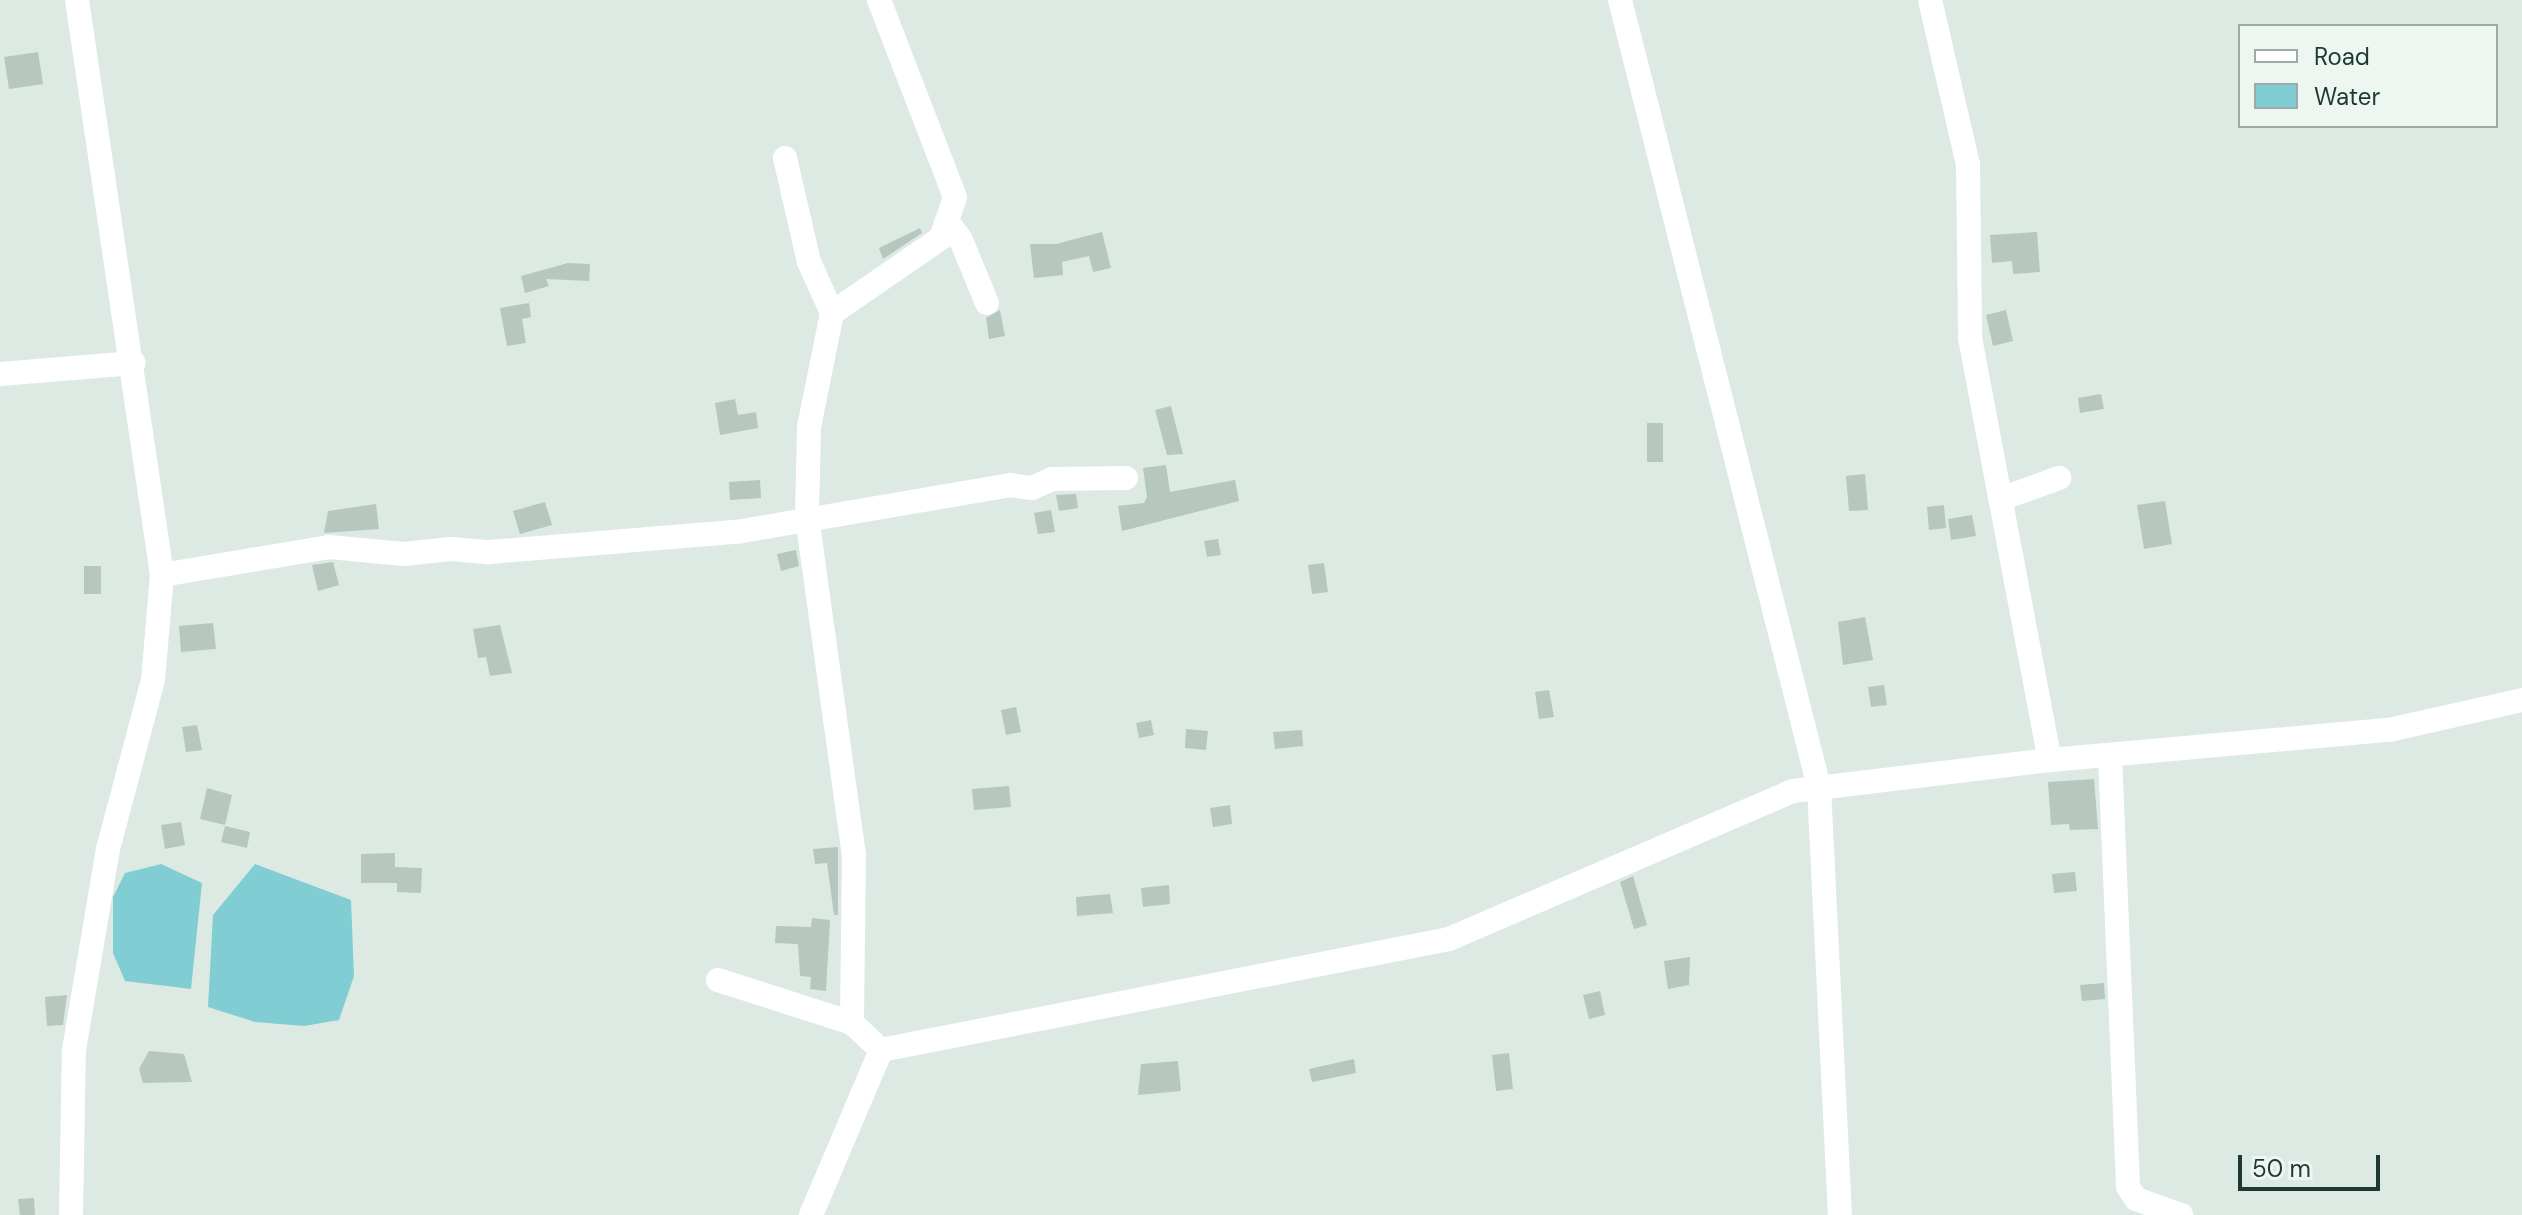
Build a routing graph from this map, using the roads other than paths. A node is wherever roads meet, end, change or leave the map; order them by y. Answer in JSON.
{"nodes":[{"id":1,"x":77,"y":0,"type":"edge"},
{"id":2,"x":879,"y":0,"type":"edge"},
{"id":3,"x":1620,"y":0,"type":"edge"},
{"id":4,"x":1930,"y":0,"type":"edge"},
{"id":5,"x":785,"y":158,"type":"dead end"},
{"id":6,"x":948,"y":222,"type":"junction"},
{"id":7,"x":987,"y":303,"type":"dead end"},
{"id":8,"x":832,"y":313,"type":"junction"},
{"id":9,"x":134,"y":363,"type":"junction"},
{"id":10,"x":0,"y":374,"type":"edge"},
{"id":11,"x":1126,"y":478,"type":"dead end"},
{"id":12,"x":2059,"y":478,"type":"dead end"},
{"id":13,"x":2001,"y":499,"type":"junction"},
{"id":14,"x":807,"y":517,"type":"junction"},
{"id":15,"x":162,"y":575,"type":"junction"},
{"id":16,"x":2522,"y":700,"type":"edge"},
{"id":17,"x":2110,"y":756,"type":"junction"},
{"id":18,"x":2050,"y":760,"type":"junction"},
{"id":19,"x":1819,"y":787,"type":"junction"},
{"id":20,"x":718,"y":980,"type":"dead end"},
{"id":21,"x":852,"y":1023,"type":"junction"},
{"id":22,"x":881,"y":1050,"type":"junction"},
{"id":23,"x":71,"y":1215,"type":"edge"},
{"id":24,"x":811,"y":1215,"type":"edge"},
{"id":25,"x":1840,"y":1215,"type":"edge"},
{"id":26,"x":2181,"y":1215,"type":"edge"}],
"edges":[{"from":1,"to":9,"type":"street"},
{"from":2,"to":6,"type":"street"},
{"from":3,"to":19,"type":"street"},
{"from":4,"to":13,"type":"street"},
{"from":5,"to":8,"type":"street"},
{"from":6,"to":7,"type":"street"},
{"from":6,"to":8,"type":"street"},
{"from":8,"to":14,"type":"street"},
{"from":9,"to":10,"type":"street"},
{"from":9,"to":15,"type":"street"},
{"from":11,"to":14,"type":"street"},
{"from":12,"to":13,"type":"street"},
{"from":13,"to":18,"type":"street"},
{"from":14,"to":15,"type":"street"},
{"from":14,"to":21,"type":"street"},
{"from":15,"to":23,"type":"street"},
{"from":16,"to":17,"type":"street"},
{"from":17,"to":18,"type":"street"},
{"from":17,"to":26,"type":"street"},
{"from":18,"to":19,"type":"street"},
{"from":19,"to":22,"type":"street"},
{"from":19,"to":25,"type":"street"},
{"from":20,"to":21,"type":"street"},
{"from":21,"to":22,"type":"street"},
{"from":22,"to":24,"type":"street"}]}
